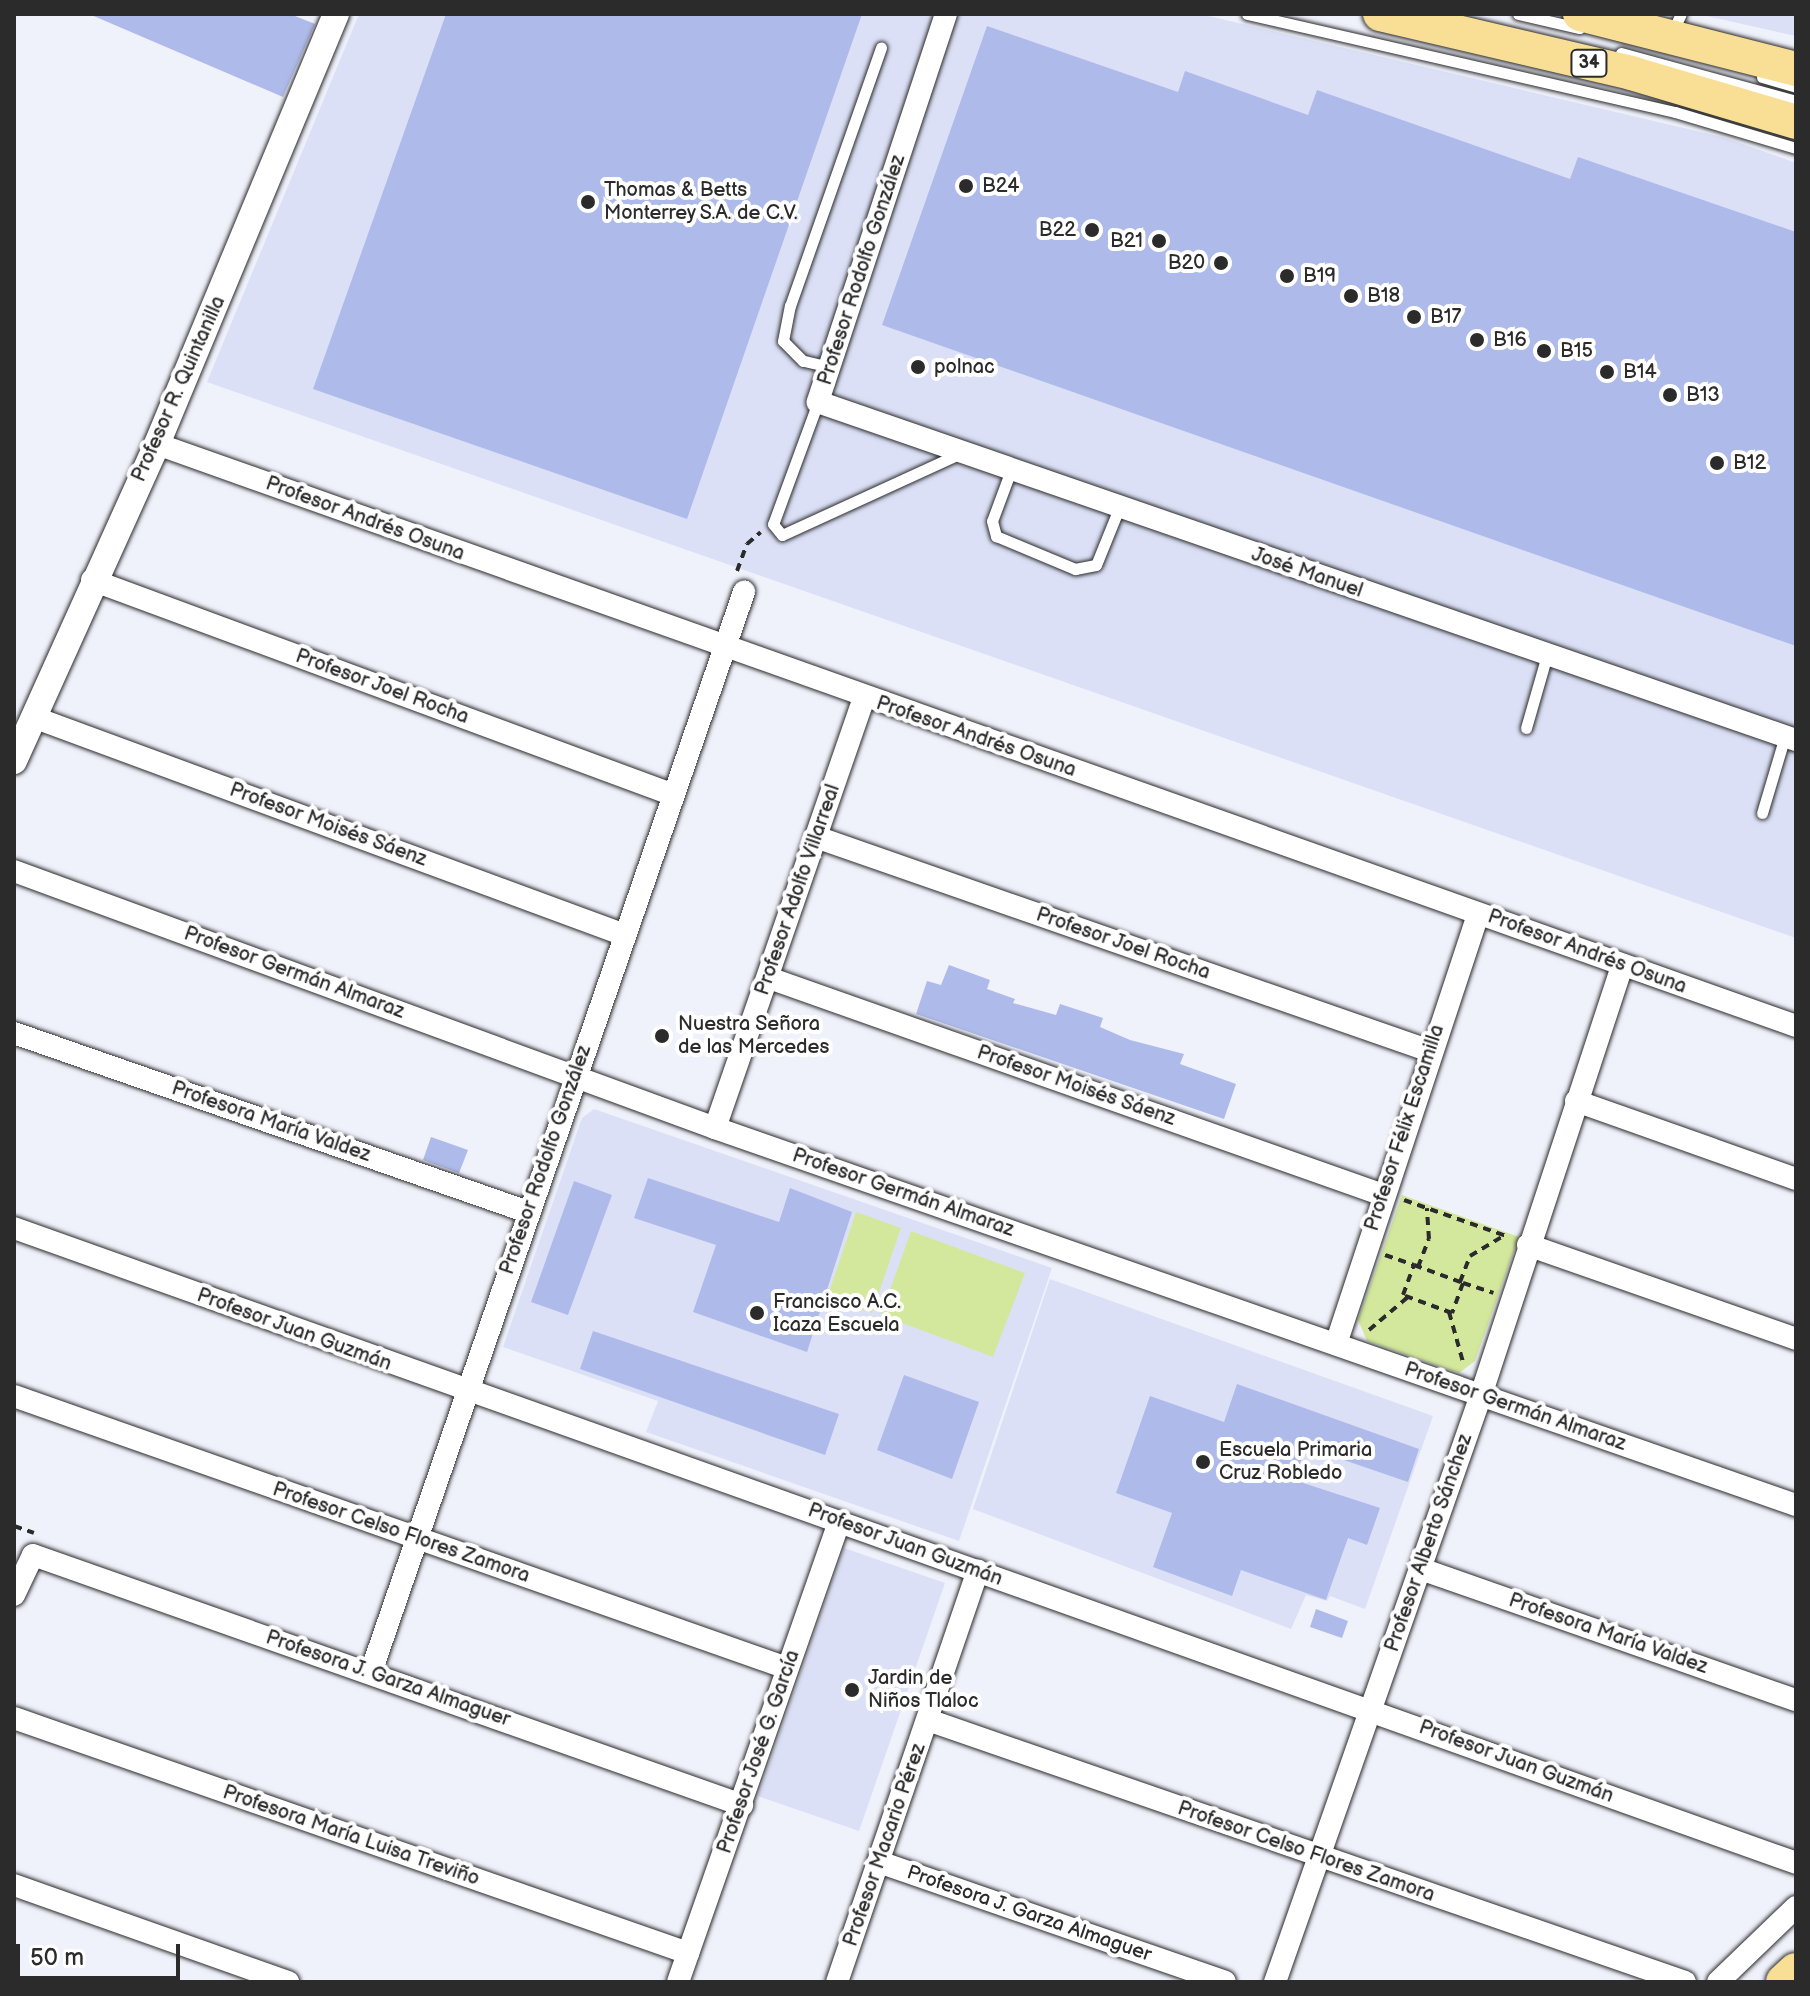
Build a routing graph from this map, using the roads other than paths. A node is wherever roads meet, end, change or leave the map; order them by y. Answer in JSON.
{"nodes":[{"id":1,"x":336,"y":14,"type":"edge"},
{"id":2,"x":946,"y":14,"type":"edge"},
{"id":3,"x":1247,"y":14,"type":"edge"},
{"id":4,"x":1380,"y":14,"type":"edge"},
{"id":5,"x":1518,"y":14,"type":"edge"},
{"id":6,"x":1580,"y":14,"type":"edge"},
{"id":7,"x":1636,"y":20,"type":"edge"},
{"id":8,"x":1676,"y":25,"type":"edge"},
{"id":9,"x":881,"y":48,"type":"dead end"},
{"id":10,"x":1604,"y":49,"type":"dead end"},
{"id":11,"x":1796,"y":69,"type":"edge"},
{"id":12,"x":1796,"y":87,"type":"edge"},
{"id":13,"x":1796,"y":101,"type":"edge"},
{"id":14,"x":1796,"y":122,"type":"edge"},
{"id":15,"x":1796,"y":148,"type":"edge"},
{"id":16,"x":830,"y":367,"type":"junction"},
{"id":17,"x":818,"y":402,"type":"junction"},
{"id":18,"x":157,"y":444,"type":"junction"},
{"id":19,"x":961,"y":453,"type":"junction"},
{"id":20,"x":1011,"y":470,"type":"junction"},
{"id":21,"x":1119,"y":508,"type":"junction"},
{"id":22,"x":92,"y":580,"type":"junction"},
{"id":23,"x":744,"y":592,"type":"road end"},
{"id":24,"x":725,"y":648,"type":"junction"},
{"id":25,"x":1547,"y":655,"type":"junction"},
{"id":26,"x":864,"y":698,"type":"junction"},
{"id":27,"x":33,"y":717,"type":"junction"},
{"id":28,"x":1526,"y":728,"type":"dead end"},
{"id":29,"x":1791,"y":738,"type":"edge"},
{"id":30,"x":14,"y":761,"type":"edge"},
{"id":31,"x":671,"y":794,"type":"junction"},
{"id":32,"x":1762,"y":813,"type":"dead end"},
{"id":33,"x":816,"y":837,"type":"junction"},
{"id":34,"x":14,"y":871,"type":"edge"},
{"id":35,"x":1478,"y":914,"type":"junction"},
{"id":36,"x":622,"y":934,"type":"junction"},
{"id":37,"x":1622,"y":965,"type":"junction"},
{"id":38,"x":769,"y":978,"type":"junction"},
{"id":39,"x":1796,"y":1026,"type":"edge"},
{"id":40,"x":14,"y":1033,"type":"edge"},
{"id":41,"x":1430,"y":1051,"type":"junction"},
{"id":42,"x":576,"y":1075,"type":"junction"},
{"id":43,"x":1576,"y":1101,"type":"junction"},
{"id":44,"x":715,"y":1128,"type":"junction"},
{"id":45,"x":1796,"y":1179,"type":"edge"},
{"id":46,"x":1393,"y":1197,"type":"junction"},
{"id":47,"x":528,"y":1212,"type":"junction"},
{"id":48,"x":14,"y":1228,"type":"edge"},
{"id":49,"x":1518,"y":1248,"type":"junction"},
{"id":50,"x":1796,"y":1339,"type":"edge"},
{"id":51,"x":1336,"y":1344,"type":"junction"},
{"id":52,"x":466,"y":1392,"type":"junction"},
{"id":53,"x":1481,"y":1395,"type":"junction"},
{"id":54,"x":14,"y":1396,"type":"edge"},
{"id":55,"x":1796,"y":1505,"type":"edge"},
{"id":56,"x":839,"y":1521,"type":"junction"},
{"id":57,"x":416,"y":1538,"type":"junction"},
{"id":58,"x":1421,"y":1569,"type":"junction"},
{"id":59,"x":978,"y":1571,"type":"junction"},
{"id":60,"x":14,"y":1595,"type":"edge"},
{"id":61,"x":787,"y":1668,"type":"junction"},
{"id":62,"x":371,"y":1672,"type":"junction"},
{"id":63,"x":1796,"y":1700,"type":"edge"},
{"id":64,"x":1370,"y":1709,"type":"junction"},
{"id":65,"x":14,"y":1718,"type":"edge"},
{"id":66,"x":928,"y":1720,"type":"junction"},
{"id":67,"x":742,"y":1805,"type":"junction"},
{"id":68,"x":1317,"y":1856,"type":"junction"},
{"id":69,"x":879,"y":1862,"type":"junction"},
{"id":70,"x":1796,"y":1863,"type":"edge"},
{"id":71,"x":14,"y":1885,"type":"edge"},
{"id":72,"x":1796,"y":1907,"type":"edge"},
{"id":73,"x":688,"y":1953,"type":"junction"},
{"id":74,"x":1796,"y":1971,"type":"edge"},
{"id":75,"x":288,"y":1982,"type":"edge"},
{"id":76,"x":678,"y":1982,"type":"edge"},
{"id":77,"x":837,"y":1982,"type":"edge"},
{"id":78,"x":1225,"y":1982,"type":"edge"},
{"id":79,"x":1275,"y":1982,"type":"edge"},
{"id":80,"x":1685,"y":1982,"type":"edge"},
{"id":81,"x":1718,"y":1982,"type":"edge"},
{"id":82,"x":1784,"y":1982,"type":"edge"}],
"edges":[{"from":1,"to":18,"type":"street","name":"Profesor R. Quintanilla"},
{"from":2,"to":16,"type":"street","name":"Profesor Rodolfo González"},
{"from":3,"to":15,"type":"lane"},
{"from":4,"to":14,"type":"main road","number":"34"},
{"from":5,"to":12,"type":"lane"},
{"from":6,"to":7,"type":"main road","number":"34"},
{"from":7,"to":8,"type":"main road","number":"34"},
{"from":8,"to":11,"type":"main road","number":"34"},
{"from":9,"to":16,"type":"lane"},
{"from":10,"to":13,"type":"lane"},
{"from":16,"to":17,"type":"street","name":"Profesor Rodolfo González"},
{"from":17,"to":19,"type":"street","name":"José Manuel"},
{"from":17,"to":19,"type":"lane","name":"Profesor Rodolfo González"},
{"from":18,"to":22,"type":"street","name":"Profesor R. Quintanilla"},
{"from":18,"to":24,"type":"street","name":"Profesor Andrés Osuna"},
{"from":19,"to":20,"type":"street","name":"José Manuel"},
{"from":20,"to":21,"type":"street","name":"José Manuel"},
{"from":20,"to":21,"type":"lane"},
{"from":21,"to":25,"type":"street","name":"José Manuel"},
{"from":22,"to":27,"type":"street","name":"Profesor R. Quintanilla"},
{"from":22,"to":31,"type":"street","name":"Profesor Joel Rocha"},
{"from":23,"to":24,"type":"street","name":"Profesor Rodolfo González"},
{"from":24,"to":26,"type":"street","name":"Profesor Andrés Osuna"},
{"from":24,"to":31,"type":"street","name":"Profesor Rodolfo González"},
{"from":25,"to":28,"type":"lane"},
{"from":25,"to":29,"type":"street","name":"José Manuel"},
{"from":26,"to":33,"type":"street","name":"Profesor Adolfo Villarreal"},
{"from":26,"to":35,"type":"street","name":"Profesor Andrés Osuna"},
{"from":27,"to":30,"type":"street","name":"Profesor R. Quintanilla"},
{"from":27,"to":36,"type":"street","name":"Profesor Moisés Sáenz"},
{"from":29,"to":32,"type":"lane"},
{"from":31,"to":36,"type":"street","name":"Profesor Rodolfo González"},
{"from":33,"to":38,"type":"street","name":"Profesor Adolfo Villarreal"},
{"from":33,"to":41,"type":"street","name":"Profesor Joel Rocha"},
{"from":34,"to":42,"type":"street","name":"Profesor Germán Almaraz"},
{"from":35,"to":37,"type":"street","name":"Profesor Andrés Osuna"},
{"from":35,"to":41,"type":"street","name":"Profesor Félix Escamilla"},
{"from":36,"to":42,"type":"street","name":"Profesor Rodolfo González"},
{"from":37,"to":39,"type":"street","name":"Profesor Andrés Osuna"},
{"from":37,"to":43,"type":"street","name":"Profesor Alberto Sánchez"},
{"from":38,"to":44,"type":"street","name":"Profesor Adolfo Villarreal"},
{"from":38,"to":46,"type":"street","name":"Profesor Moisés Sáenz"},
{"from":40,"to":47,"type":"street","name":"Profesora María Valdez"},
{"from":41,"to":46,"type":"street","name":"Profesor Félix Escamilla"},
{"from":42,"to":44,"type":"street","name":"Profesor Germán Almaraz"},
{"from":42,"to":47,"type":"street","name":"Profesor Rodolfo González"},
{"from":43,"to":45,"type":"street"},
{"from":43,"to":49,"type":"street","name":"Profesor Alberto Sánchez"},
{"from":44,"to":51,"type":"street","name":"Profesor Germán Almaraz"},
{"from":46,"to":51,"type":"street","name":"Profesor Félix Escamilla"},
{"from":47,"to":52,"type":"street","name":"Profesor Rodolfo González"},
{"from":48,"to":52,"type":"street","name":"Profesor Juan Guzmán"},
{"from":49,"to":50,"type":"street"},
{"from":49,"to":53,"type":"street","name":"Profesor Alberto Sánchez"},
{"from":51,"to":53,"type":"street","name":"Profesor Germán Almaraz"},
{"from":52,"to":56,"type":"street","name":"Profesor Juan Guzmán"},
{"from":52,"to":57,"type":"street","name":"Profesor Rodolfo González"},
{"from":53,"to":55,"type":"street","name":"Profesor Germán Almaraz"},
{"from":53,"to":58,"type":"street","name":"Profesor Alberto Sánchez"},
{"from":54,"to":57,"type":"street","name":"Profesor Celso Flores Zamora"},
{"from":56,"to":59,"type":"street","name":"Profesor Juan Guzmán"},
{"from":56,"to":61,"type":"street","name":"Profesor José G. García"},
{"from":57,"to":61,"type":"street","name":"Profesor Celso Flores Zamora"},
{"from":57,"to":62,"type":"street","name":"Profesor Rodolfo González"},
{"from":58,"to":63,"type":"street","name":"Profesora María Valdez"},
{"from":58,"to":64,"type":"street","name":"Profesor Alberto Sánchez"},
{"from":59,"to":64,"type":"street","name":"Profesor Juan Guzmán"},
{"from":59,"to":66,"type":"street","name":"Profesor Macario Pérez"},
{"from":60,"to":62,"type":"street","name":"Profesora J. Garza Almaguer"},
{"from":61,"to":67,"type":"street","name":"Profesor José G. García"},
{"from":62,"to":67,"type":"street","name":"Profesora J. Garza Almaguer"},
{"from":64,"to":68,"type":"street","name":"Profesor Alberto Sánchez"},
{"from":64,"to":70,"type":"street","name":"Profesor Juan Guzmán"},
{"from":65,"to":73,"type":"street","name":"Profesora María Luisa Treviño"},
{"from":66,"to":68,"type":"street","name":"Profesor Celso Flores Zamora"},
{"from":66,"to":69,"type":"street","name":"Profesor Macario Pérez"},
{"from":67,"to":73,"type":"street","name":"Profesor José G. García"},
{"from":68,"to":79,"type":"street","name":"Profesor Alberto Sánchez"},
{"from":68,"to":80,"type":"street","name":"Profesor Celso Flores Zamora"},
{"from":69,"to":77,"type":"street","name":"Profesor Macario Pérez"},
{"from":69,"to":78,"type":"street","name":"Profesora J. Garza Almaguer"},
{"from":71,"to":75,"type":"street"},
{"from":72,"to":81,"type":"street"},
{"from":73,"to":76,"type":"street","name":"Profesor José G. García"},
{"from":74,"to":82,"type":"highway"}]}
